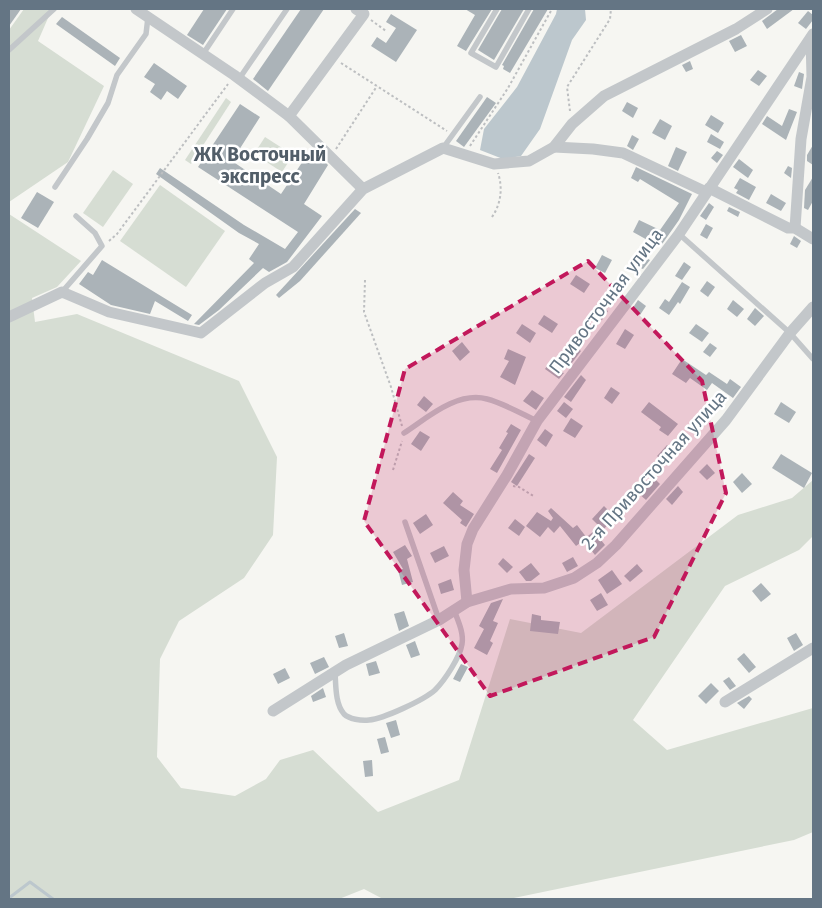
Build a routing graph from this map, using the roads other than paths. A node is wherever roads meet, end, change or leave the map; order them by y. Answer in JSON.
{"nodes":[{"id":1,"x":54,"y":9,"type":"edge"},
{"id":2,"x":233,"y":9,"type":"edge"},
{"id":3,"x":287,"y":9,"type":"edge"},
{"id":4,"x":497,"y":9,"type":"edge"},
{"id":5,"x":529,"y":9,"type":"edge"},
{"id":6,"x":767,"y":9,"type":"edge"},
{"id":7,"x":362,"y":10,"type":"edge"},
{"id":8,"x":141,"y":12,"type":"edge"},
{"id":9,"x":812,"y":36,"type":"edge"},
{"id":10,"x":9,"y":50,"type":"edge"},
{"id":11,"x":202,"y":54,"type":"junction"},
{"id":12,"x":236,"y":77,"type":"junction"},
{"id":13,"x":480,"y":97,"type":"dead end"},
{"id":14,"x":289,"y":116,"type":"junction"},
{"id":15,"x":554,"y":147,"type":"junction"},
{"id":16,"x":443,"y":148,"type":"junction"},
{"id":17,"x":55,"y":187,"type":"dead end"},
{"id":18,"x":363,"y":189,"type":"junction"},
{"id":19,"x":708,"y":190,"type":"junction"},
{"id":20,"x":76,"y":216,"type":"dead end"},
{"id":21,"x":795,"y":228,"type":"junction"},
{"id":22,"x":679,"y":234,"type":"junction"},
{"id":23,"x":813,"y":239,"type":"edge"},
{"id":24,"x":62,"y":292,"type":"junction"},
{"id":25,"x":813,"y":307,"type":"edge"},
{"id":26,"x":9,"y":317,"type":"edge"},
{"id":27,"x":790,"y":333,"type":"junction"},
{"id":28,"x":813,"y":359,"type":"edge"},
{"id":29,"x":537,"y":421,"type":"junction"},
{"id":30,"x":404,"y":433,"type":"road end"},
{"id":31,"x":405,"y":522,"type":"dead end"},
{"id":32,"x":467,"y":602,"type":"junction"},
{"id":33,"x":454,"y":610,"type":"junction"},
{"id":34,"x":439,"y":620,"type":"junction"},
{"id":35,"x":813,"y":648,"type":"edge"},
{"id":36,"x":335,"y":673,"type":"junction"},
{"id":37,"x":725,"y":702,"type":"dead end"},
{"id":38,"x":273,"y":711,"type":"dead end"}],
"edges":[{"from":1,"to":10,"type":"lane"},
{"from":2,"to":11,"type":"lane"},
{"from":3,"to":12,"type":"lane"},
{"from":4,"to":5,"type":"lane"},
{"from":6,"to":15,"type":"street"},
{"from":7,"to":14,"type":"street"},
{"from":8,"to":11,"type":"street"},
{"from":8,"to":17,"type":"lane"},
{"from":9,"to":19,"type":"street","name":"Привосточная улица"},
{"from":9,"to":21,"type":"street"},
{"from":11,"to":12,"type":"street"},
{"from":12,"to":14,"type":"street"},
{"from":13,"to":16,"type":"lane"},
{"from":14,"to":18,"type":"street"},
{"from":15,"to":16,"type":"street"},
{"from":15,"to":19,"type":"street"},
{"from":16,"to":18,"type":"street"},
{"from":18,"to":24,"type":"street"},
{"from":19,"to":21,"type":"street"},
{"from":19,"to":22,"type":"street","name":"Привосточная улица"},
{"from":20,"to":24,"type":"lane"},
{"from":21,"to":23,"type":"street"},
{"from":22,"to":27,"type":"lane"},
{"from":22,"to":29,"type":"street","name":"Привосточная улица"},
{"from":24,"to":26,"type":"street"},
{"from":25,"to":27,"type":"street","name":"2-я Привосточная улица"},
{"from":27,"to":28,"type":"lane"},
{"from":27,"to":32,"type":"street","name":"2-я Привосточная улица"},
{"from":29,"to":30,"type":"lane"},
{"from":29,"to":32,"type":"street","name":"Привосточная улица"},
{"from":31,"to":34,"type":"lane"},
{"from":32,"to":33,"type":"street","name":"2-я Привосточная улица"},
{"from":33,"to":34,"type":"street","name":"2-я Привосточная улица"},
{"from":33,"to":36,"type":"lane"},
{"from":34,"to":36,"type":"street","name":"2-я Привосточная улица"},
{"from":35,"to":37,"type":"street"},
{"from":36,"to":38,"type":"street","name":"2-я Привосточная улица"}]}
